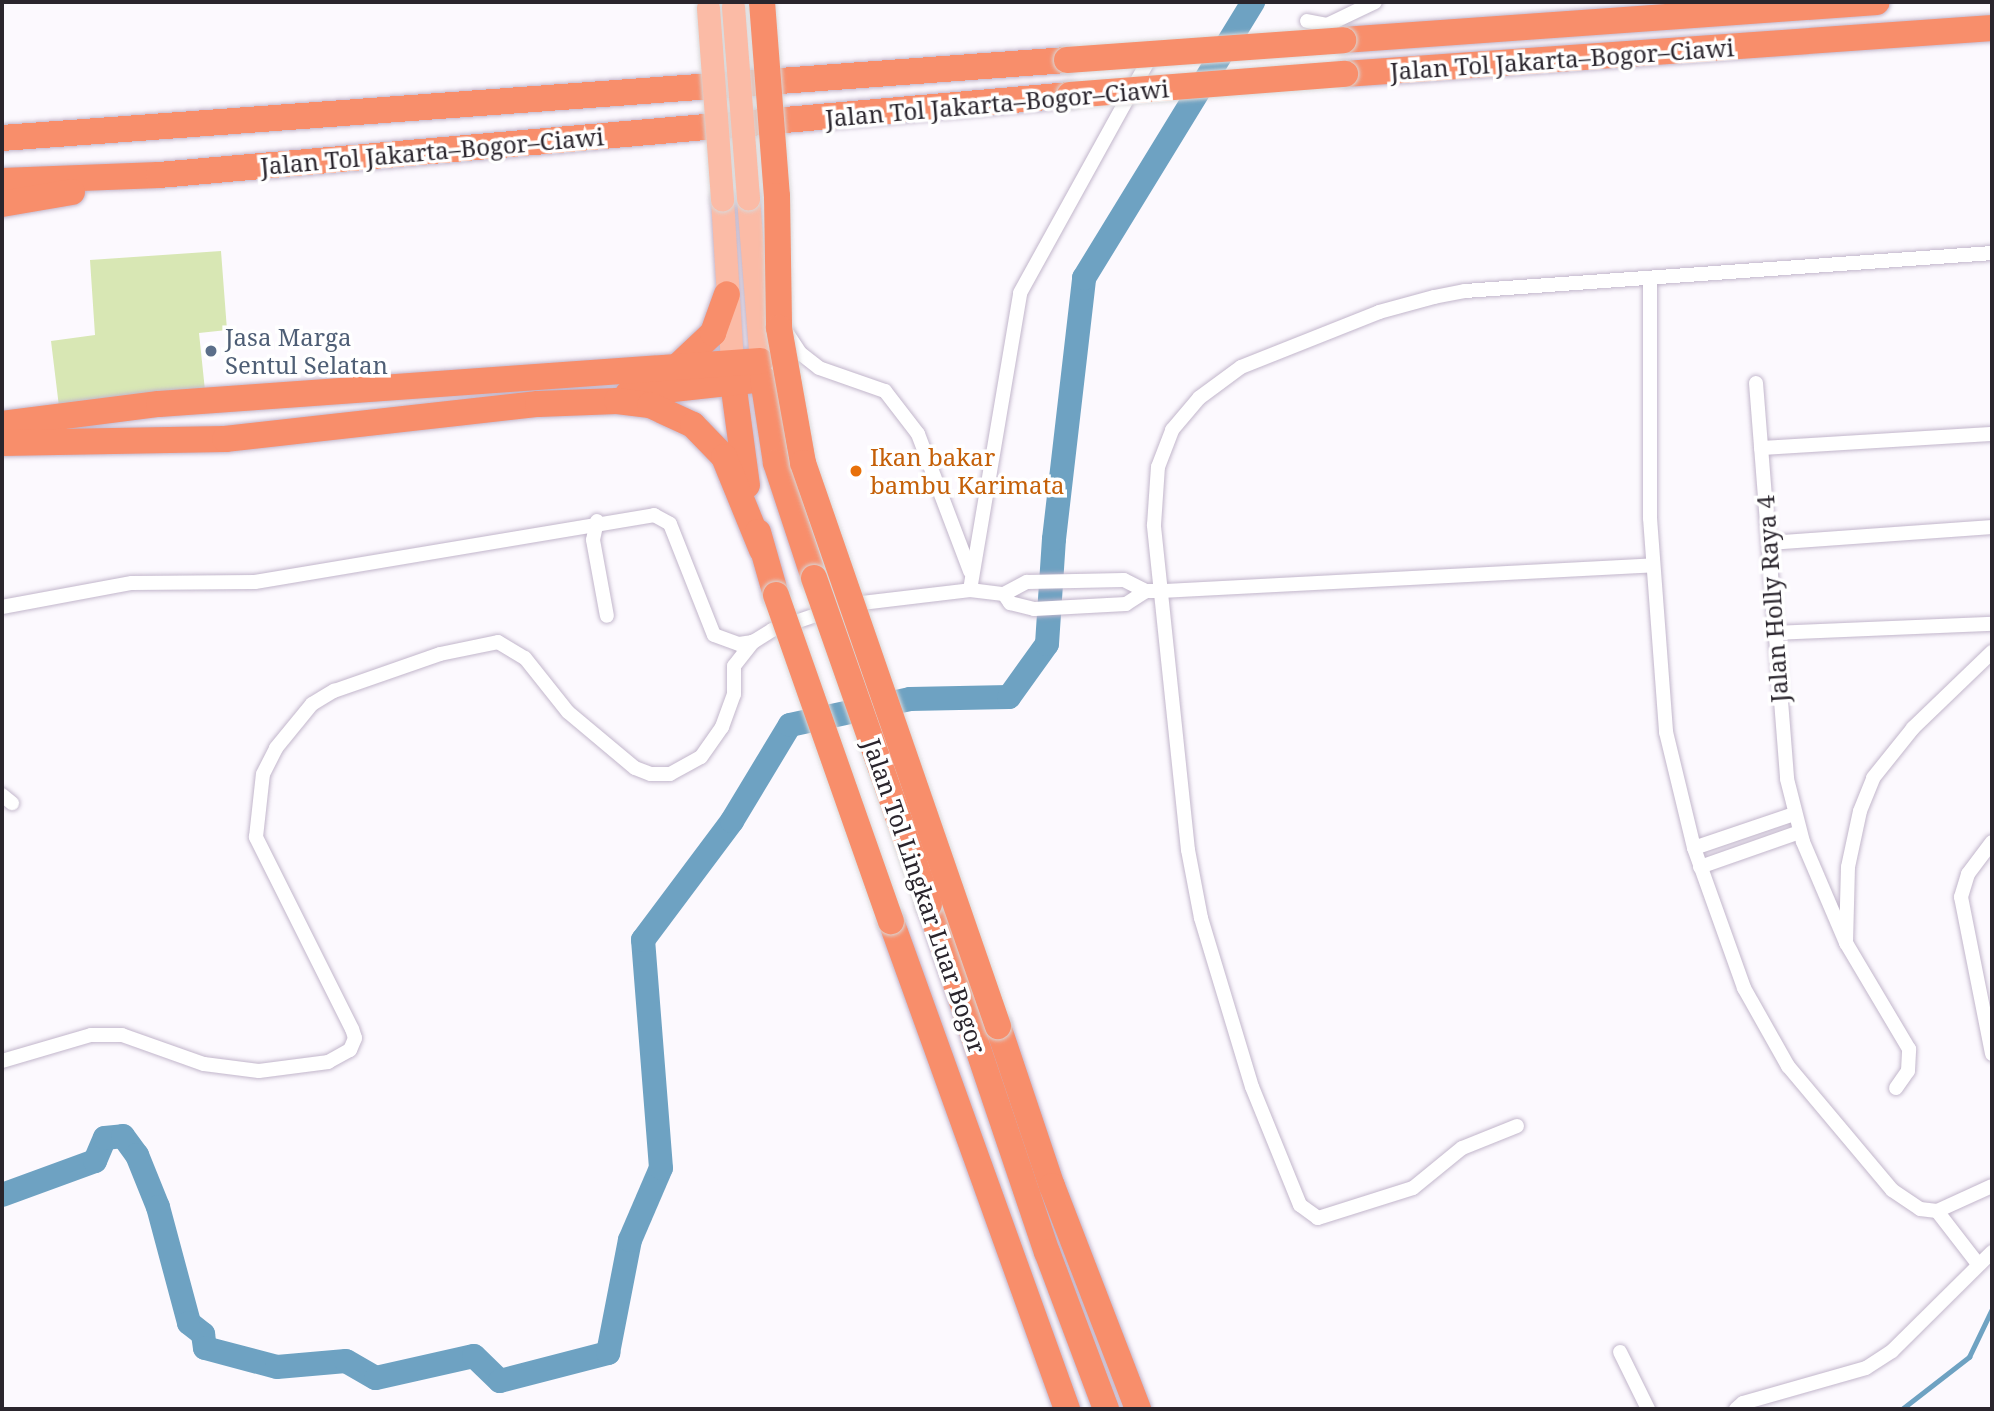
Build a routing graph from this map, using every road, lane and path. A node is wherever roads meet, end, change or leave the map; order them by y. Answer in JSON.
{"nodes":[{"id":1,"x":762,"y":2,"type":"edge"},
{"id":2,"x":1375,"y":2,"type":"edge"},
{"id":3,"x":1877,"y":2,"type":"edge"},
{"id":4,"x":733,"y":4,"type":"edge"},
{"id":5,"x":708,"y":5,"type":"edge"},
{"id":6,"x":1307,"y":21,"type":"dead end"},
{"id":7,"x":1992,"y":28,"type":"edge"},
{"id":8,"x":1148,"y":44,"type":"dead end"},
{"id":9,"x":3,"y":137,"type":"edge"},
{"id":10,"x":159,"y":174,"type":"junction"},
{"id":11,"x":2,"y":181,"type":"edge"},
{"id":12,"x":2,"y":204,"type":"edge"},
{"id":13,"x":1992,"y":253,"type":"edge"},
{"id":14,"x":1650,"y":280,"type":"junction"},
{"id":15,"x":727,"y":294,"type":"junction"},
{"id":16,"x":757,"y":324,"type":"junction"},
{"id":17,"x":679,"y":365,"type":"junction"},
{"id":18,"x":761,"y":370,"type":"junction"},
{"id":19,"x":733,"y":373,"type":"junction"},
{"id":20,"x":1756,"y":383,"type":"dead end"},
{"id":21,"x":538,"y":404,"type":"junction"},
{"id":22,"x":2,"y":424,"type":"edge"},
{"id":23,"x":1992,"y":434,"type":"edge"},
{"id":24,"x":2,"y":443,"type":"edge"},
{"id":25,"x":1761,"y":447,"type":"junction"},
{"id":26,"x":597,"y":521,"type":"junction"},
{"id":27,"x":1992,"y":527,"type":"edge"},
{"id":28,"x":1769,"y":543,"type":"junction"},
{"id":29,"x":762,"y":550,"type":"junction"},
{"id":30,"x":1652,"y":565,"type":"junction"},
{"id":31,"x":971,"y":573,"type":"junction"},
{"id":32,"x":970,"y":590,"type":"junction"},
{"id":33,"x":1163,"y":591,"type":"junction"},
{"id":34,"x":1146,"y":592,"type":"junction"},
{"id":35,"x":1004,"y":594,"type":"junction"},
{"id":36,"x":2,"y":607,"type":"edge"},
{"id":37,"x":607,"y":617,"type":"dead end"},
{"id":38,"x":1992,"y":624,"type":"edge"},
{"id":39,"x":1774,"y":633,"type":"junction"},
{"id":40,"x":753,"y":642,"type":"junction"},
{"id":41,"x":1992,"y":652,"type":"edge"},
{"id":42,"x":1794,"y":814,"type":"junction"},
{"id":43,"x":1800,"y":832,"type":"junction"},
{"id":44,"x":1992,"y":842,"type":"edge"},
{"id":45,"x":1694,"y":848,"type":"junction"},
{"id":46,"x":1700,"y":867,"type":"junction"},
{"id":47,"x":1846,"y":943,"type":"junction"},
{"id":48,"x":1992,"y":1054,"type":"edge"},
{"id":49,"x":2,"y":1061,"type":"edge"},
{"id":50,"x":1896,"y":1088,"type":"dead end"},
{"id":51,"x":1517,"y":1126,"type":"dead end"},
{"id":52,"x":1992,"y":1186,"type":"edge"},
{"id":53,"x":1937,"y":1211,"type":"junction"},
{"id":54,"x":1986,"y":1257,"type":"edge"},
{"id":55,"x":1620,"y":1352,"type":"dead end"},
{"id":56,"x":1067,"y":1409,"type":"edge"},
{"id":57,"x":1106,"y":1409,"type":"edge"},
{"id":58,"x":1138,"y":1409,"type":"edge"},
{"id":59,"x":1648,"y":1409,"type":"edge"},
{"id":60,"x":1736,"y":1409,"type":"edge"}],
"edges":[{"from":1,"to":58,"type":"highway","bridge":true},
{"from":2,"to":6,"type":"street"},
{"from":3,"to":9,"type":"highway","name":"Jalan Tol Jakarta–Bogor–Ciawi","bridge":true},
{"from":4,"to":16,"type":"main road","bridge":true},
{"from":5,"to":15,"type":"main road","bridge":true},
{"from":7,"to":10,"type":"highway","name":"Jalan Tol Jakarta–Bogor–Ciawi","bridge":true},
{"from":8,"to":31,"type":"street"},
{"from":10,"to":11,"type":"highway","name":"Jalan Tol Jakarta–Bogor–Ciawi"},
{"from":10,"to":12,"type":"highway"},
{"from":13,"to":14,"type":"street"},
{"from":14,"to":30,"type":"street"},
{"from":14,"to":33,"type":"street"},
{"from":15,"to":17,"type":"highway"},
{"from":15,"to":19,"type":"main road"},
{"from":16,"to":18,"type":"main road"},
{"from":16,"to":31,"type":"street"},
{"from":17,"to":19,"type":"highway"},
{"from":17,"to":22,"type":"highway"},
{"from":18,"to":19,"type":"highway"},
{"from":18,"to":57,"type":"highway","name":"Jalan Tol Lingkar Luar Bogor","bridge":true},
{"from":19,"to":21,"type":"highway"},
{"from":19,"to":29,"type":"highway","name":"Jalan Tol Lingkar Luar Bogor"},
{"from":20,"to":25,"type":"street","name":"Jalan Holly Raya 4"},
{"from":21,"to":24,"type":"highway"},
{"from":21,"to":29,"type":"highway"},
{"from":23,"to":25,"type":"street"},
{"from":25,"to":28,"type":"street","name":"Jalan Holly Raya 4"},
{"from":26,"to":36,"type":"street"},
{"from":26,"to":37,"type":"street"},
{"from":26,"to":40,"type":"street"},
{"from":27,"to":28,"type":"street"},
{"from":28,"to":39,"type":"street","name":"Jalan Holly Raya 4"},
{"from":29,"to":56,"type":"highway","name":"Jalan Tol Lingkar Luar Bogor","bridge":true},
{"from":30,"to":33,"type":"street"},
{"from":30,"to":45,"type":"street"},
{"from":31,"to":32,"type":"street"},
{"from":32,"to":35,"type":"street"},
{"from":32,"to":40,"type":"street"},
{"from":33,"to":34,"type":"street"},
{"from":33,"to":51,"type":"street"},
{"from":34,"to":35,"type":"street"},
{"from":34,"to":35,"type":"street"},
{"from":38,"to":39,"type":"street"},
{"from":39,"to":42,"type":"street","name":"Jalan Holly Raya 4"},
{"from":40,"to":49,"type":"street"},
{"from":41,"to":47,"type":"street"},
{"from":42,"to":43,"type":"street","name":"Jalan Holly Raya 4"},
{"from":42,"to":45,"type":"street"},
{"from":43,"to":46,"type":"street"},
{"from":43,"to":47,"type":"street","name":"Jalan Holly Raya 4"},
{"from":44,"to":48,"type":"street"},
{"from":45,"to":46,"type":"street"},
{"from":46,"to":53,"type":"street"},
{"from":47,"to":50,"type":"street","name":"Jalan Holly Raya 4"},
{"from":52,"to":53,"type":"street"},
{"from":53,"to":54,"type":"street"},
{"from":54,"to":60,"type":"street"},
{"from":55,"to":59,"type":"street"}]}
